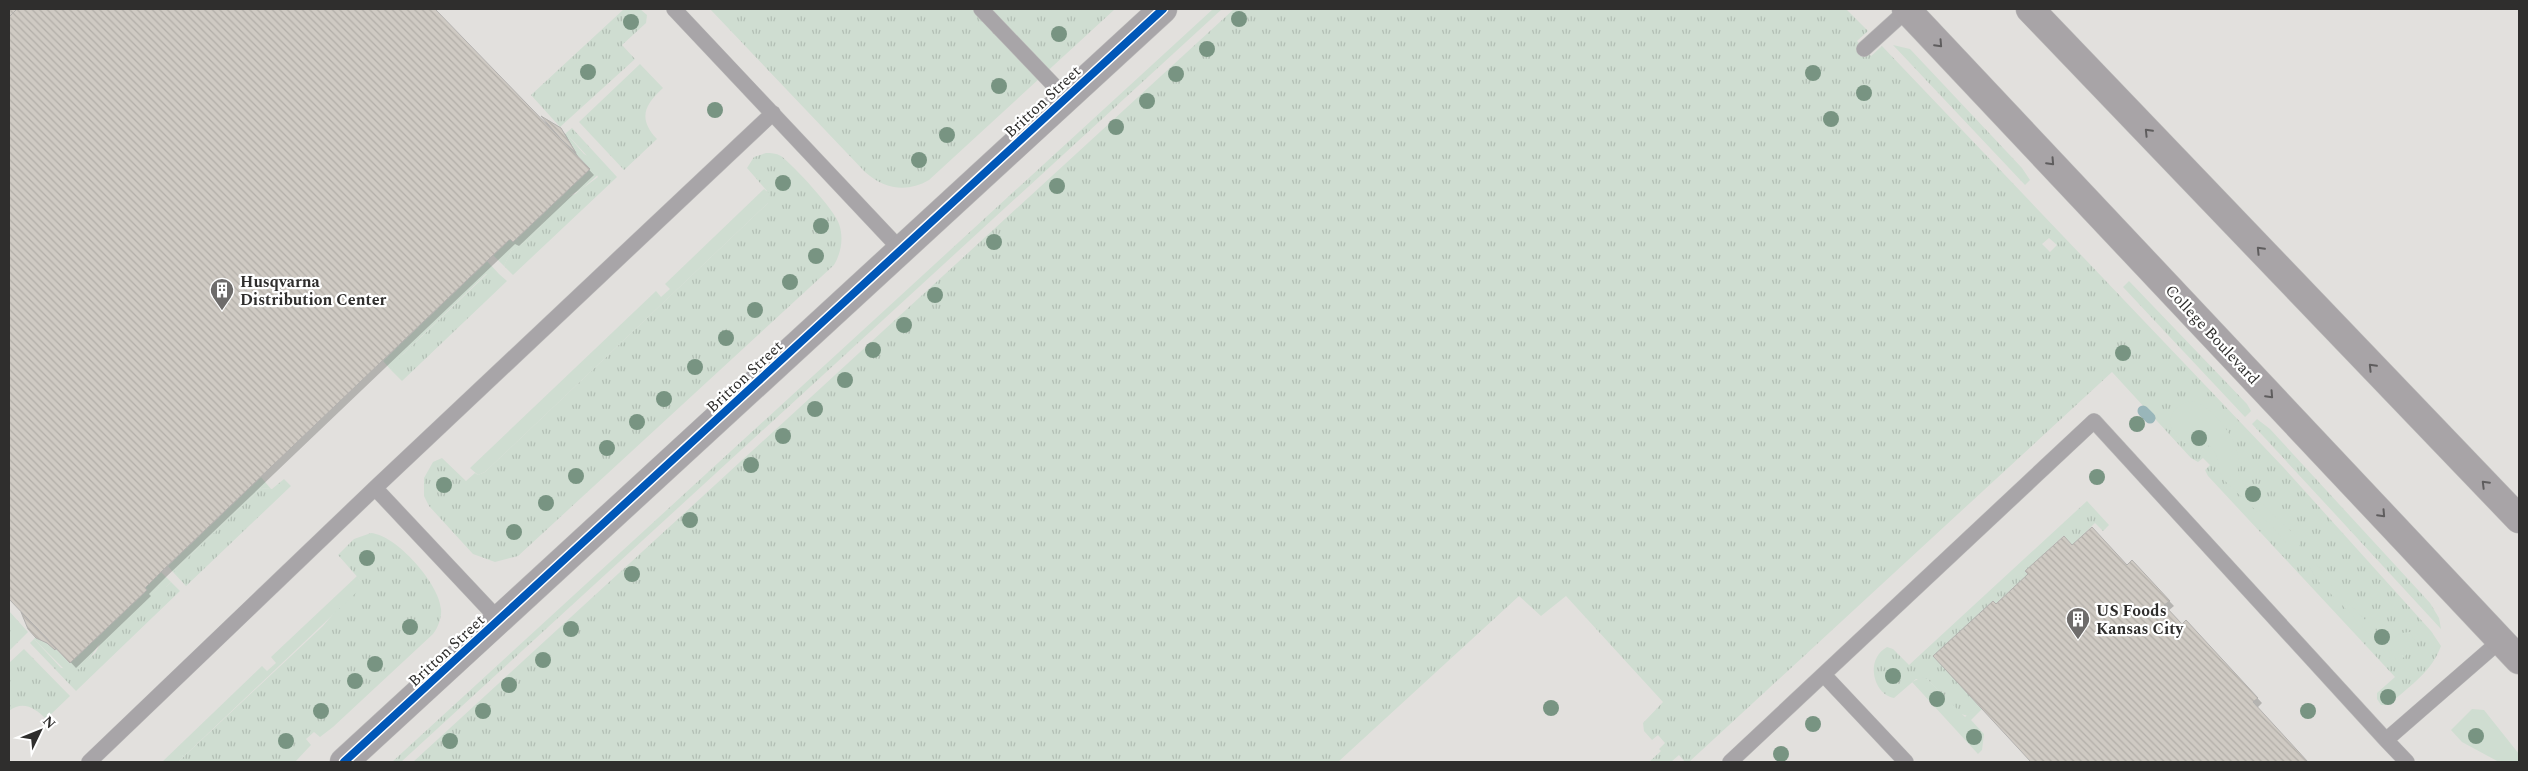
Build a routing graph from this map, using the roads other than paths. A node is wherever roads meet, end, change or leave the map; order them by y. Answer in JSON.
{"nodes":[{"id":1,"x":674,"y":9,"type":"edge"},
{"id":2,"x":981,"y":9,"type":"edge"},
{"id":3,"x":1163,"y":9,"type":"edge"},
{"id":4,"x":1906,"y":9,"type":"edge"},
{"id":5,"x":2030,"y":9,"type":"edge"},
{"id":6,"x":1864,"y":49,"type":"dead end"},
{"id":7,"x":1066,"y":98,"type":"junction"},
{"id":8,"x":773,"y":114,"type":"junction"},
{"id":9,"x":901,"y":250,"type":"junction"},
{"id":10,"x":376,"y":488,"type":"junction"},
{"id":11,"x":2519,"y":519,"type":"edge"},
{"id":12,"x":499,"y":620,"type":"junction"},
{"id":13,"x":2501,"y":640,"type":"junction"},
{"id":14,"x":2519,"y":660,"type":"edge"},
{"id":15,"x":1824,"y":675,"type":"junction"},
{"id":16,"x":2386,"y":740,"type":"junction"},
{"id":17,"x":90,"y":762,"type":"edge"},
{"id":18,"x":344,"y":762,"type":"edge"},
{"id":19,"x":1730,"y":762,"type":"edge"},
{"id":20,"x":1906,"y":762,"type":"edge"},
{"id":21,"x":2407,"y":762,"type":"edge"}],
"edges":[{"from":1,"to":8,"type":"lane"},
{"from":2,"to":7,"type":"lane"},
{"from":3,"to":7,"type":"street","name":"Britton Street"},
{"from":4,"to":6,"type":"lane"},
{"from":4,"to":13,"type":"main road","name":"College Boulevard","one_way":true},
{"from":11,"to":5,"type":"main road","one_way":true},
{"from":7,"to":9,"type":"street","name":"Britton Street"},
{"from":8,"to":9,"type":"lane"},
{"from":8,"to":10,"type":"lane"},
{"from":9,"to":12,"type":"street","name":"Britton Street"},
{"from":10,"to":12,"type":"lane"},
{"from":10,"to":17,"type":"lane"},
{"from":12,"to":18,"type":"street","name":"Britton Street"},
{"from":13,"to":14,"type":"main road","name":"College Boulevard"},
{"from":13,"to":16,"type":"lane"},
{"from":15,"to":16,"type":"lane"},
{"from":15,"to":19,"type":"lane"},
{"from":15,"to":20,"type":"lane"},
{"from":16,"to":21,"type":"lane"}]}
